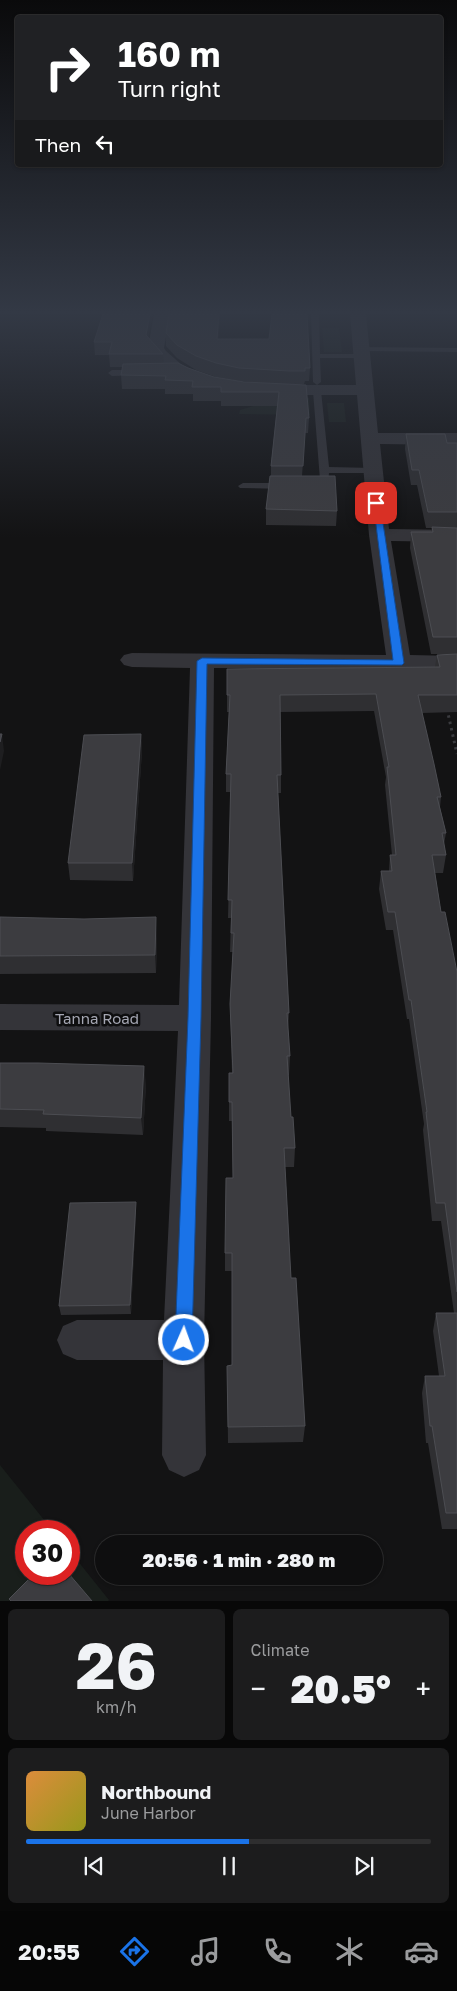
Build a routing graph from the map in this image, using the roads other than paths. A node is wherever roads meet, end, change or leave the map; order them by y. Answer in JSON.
{"nodes":[{"id":1,"x":252,"y":389,"type":"edge"},
{"id":2,"x":261,"y":389,"type":"edge"},
{"id":3,"x":317,"y":389,"type":"edge"},
{"id":4,"x":344,"y":389,"type":"edge"},
{"id":5,"x":365,"y":390,"type":"joint"},
{"id":6,"x":369,"y":438,"type":"junction"},
{"id":7,"x":457,"y":439,"type":"edge"},
{"id":8,"x":324,"y":470,"type":"junction"},
{"id":9,"x":373,"y":471,"type":"junction"},
{"id":10,"x":243,"y":486,"type":"dead end"},
{"id":11,"x":380,"y":535,"type":"junction"},
{"id":12,"x":457,"y":536,"type":"edge"},
{"id":13,"x":132,"y":660,"type":"dead end"},
{"id":14,"x":202,"y":661,"type":"junction"},
{"id":15,"x":399,"y":663,"type":"junction"},
{"id":16,"x":447,"y":663,"type":"edge"},
{"id":17,"x":0,"y":1017,"type":"edge"},
{"id":18,"x":195,"y":1018,"type":"junction"},
{"id":19,"x":77,"y":1340,"type":"dead end"},
{"id":20,"x":184,"y":1340,"type":"junction"},
{"id":21,"x":184,"y":1455,"type":"dead end"}],
"edges":[{"from":1,"to":2,"type":"street"},
{"from":3,"to":8,"type":"lane"},
{"from":4,"to":5,"type":"street"},
{"from":5,"to":6,"type":"street"},
{"from":6,"to":7,"type":"street"},
{"from":6,"to":9,"type":"street"},
{"from":8,"to":9,"type":"lane"},
{"from":8,"to":10,"type":"lane"},
{"from":9,"to":11,"type":"street"},
{"from":11,"to":12,"type":"street"},
{"from":11,"to":15,"type":"street"},
{"from":13,"to":14,"type":"street"},
{"from":14,"to":15,"type":"street"},
{"from":14,"to":18,"type":"street"},
{"from":15,"to":16,"type":"street"},
{"from":17,"to":18,"type":"street","name":"Tanna Road"},
{"from":18,"to":20,"type":"street"},
{"from":19,"to":20,"type":"street"},
{"from":20,"to":21,"type":"street"}]}
